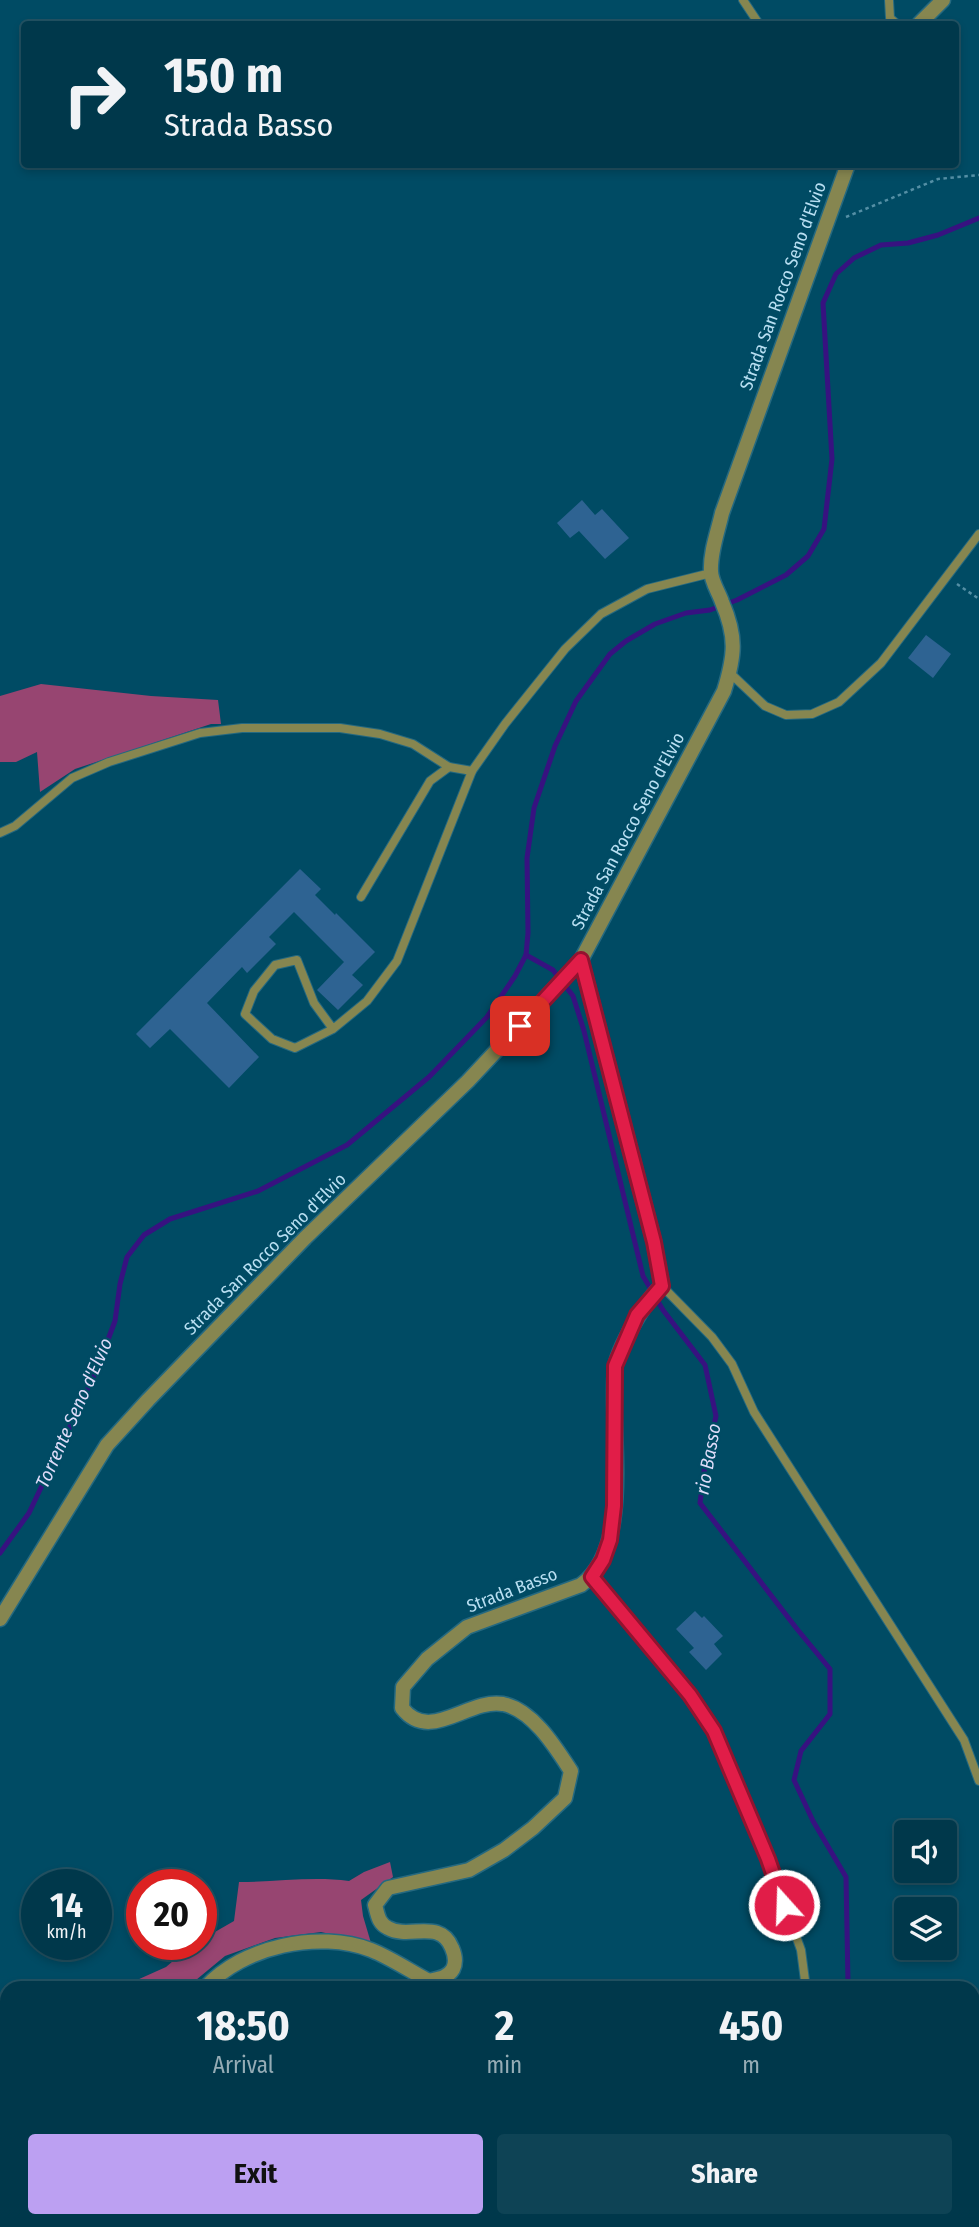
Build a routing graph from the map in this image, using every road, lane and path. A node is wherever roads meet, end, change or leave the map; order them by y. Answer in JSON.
{"nodes":[{"id":1,"x":743,"y":0,"type":"edge"},
{"id":2,"x":888,"y":0,"type":"edge"},
{"id":3,"x":943,"y":0,"type":"edge"},
{"id":4,"x":757,"y":21,"type":"edge"},
{"id":5,"x":894,"y":21,"type":"edge"},
{"id":6,"x":922,"y":21,"type":"edge"},
{"id":7,"x":847,"y":168,"type":"edge"},
{"id":8,"x":979,"y":175,"type":"edge"},
{"id":9,"x":826,"y":225,"type":"junction"},
{"id":10,"x":979,"y":534,"type":"edge"},
{"id":11,"x":946,"y":576,"type":"junction"},
{"id":12,"x":713,"y":579,"type":"junction"},
{"id":13,"x":979,"y":599,"type":"edge"},
{"id":14,"x":732,"y":667,"type":"junction"},
{"id":15,"x":449,"y":767,"type":"junction"},
{"id":16,"x":472,"y":771,"type":"junction"},
{"id":17,"x":0,"y":833,"type":"edge"},
{"id":18,"x":361,"y":897,"type":"dead end"},
{"id":19,"x":581,"y":960,"type":"junction"},
{"id":20,"x":332,"y":1029,"type":"junction"},
{"id":21,"x":660,"y":1288,"type":"junction"},
{"id":22,"x":592,"y":1577,"type":"junction"},
{"id":23,"x":0,"y":1619,"type":"edge"},
{"id":24,"x":979,"y":1781,"type":"edge"},
{"id":25,"x":213,"y":1981,"type":"edge"},
{"id":26,"x":429,"y":1981,"type":"edge"},
{"id":27,"x":429,"y":1981,"type":"edge"},
{"id":28,"x":805,"y":1981,"type":"edge"}],
"edges":[{"from":1,"to":4,"type":"lane"},
{"from":2,"to":5,"type":"lane"},
{"from":3,"to":6,"type":"street"},
{"from":7,"to":9,"type":"street","name":"Strada San Rocco Seno d'Elvio"},
{"from":8,"to":9,"type":"path"},
{"from":9,"to":12,"type":"street","name":"Strada San Rocco Seno d'Elvio"},
{"from":10,"to":11,"type":"lane"},
{"from":11,"to":13,"type":"path"},
{"from":11,"to":14,"type":"lane"},
{"from":12,"to":14,"type":"street","name":"Strada San Rocco Seno d'Elvio"},
{"from":12,"to":16,"type":"lane"},
{"from":14,"to":19,"type":"street","name":"Strada San Rocco Seno d'Elvio"},
{"from":15,"to":16,"type":"lane"},
{"from":15,"to":17,"type":"lane"},
{"from":15,"to":18,"type":"lane"},
{"from":16,"to":20,"type":"lane"},
{"from":19,"to":21,"type":"street"},
{"from":19,"to":23,"type":"street","name":"Strada San Rocco Seno d'Elvio"},
{"from":20,"to":20,"type":"lane"},
{"from":21,"to":22,"type":"street"},
{"from":21,"to":24,"type":"lane"},
{"from":22,"to":26,"type":"street","name":"Strada Basso"},
{"from":22,"to":28,"type":"lane"},
{"from":25,"to":27,"type":"street","name":"Strada Basso"}]}
